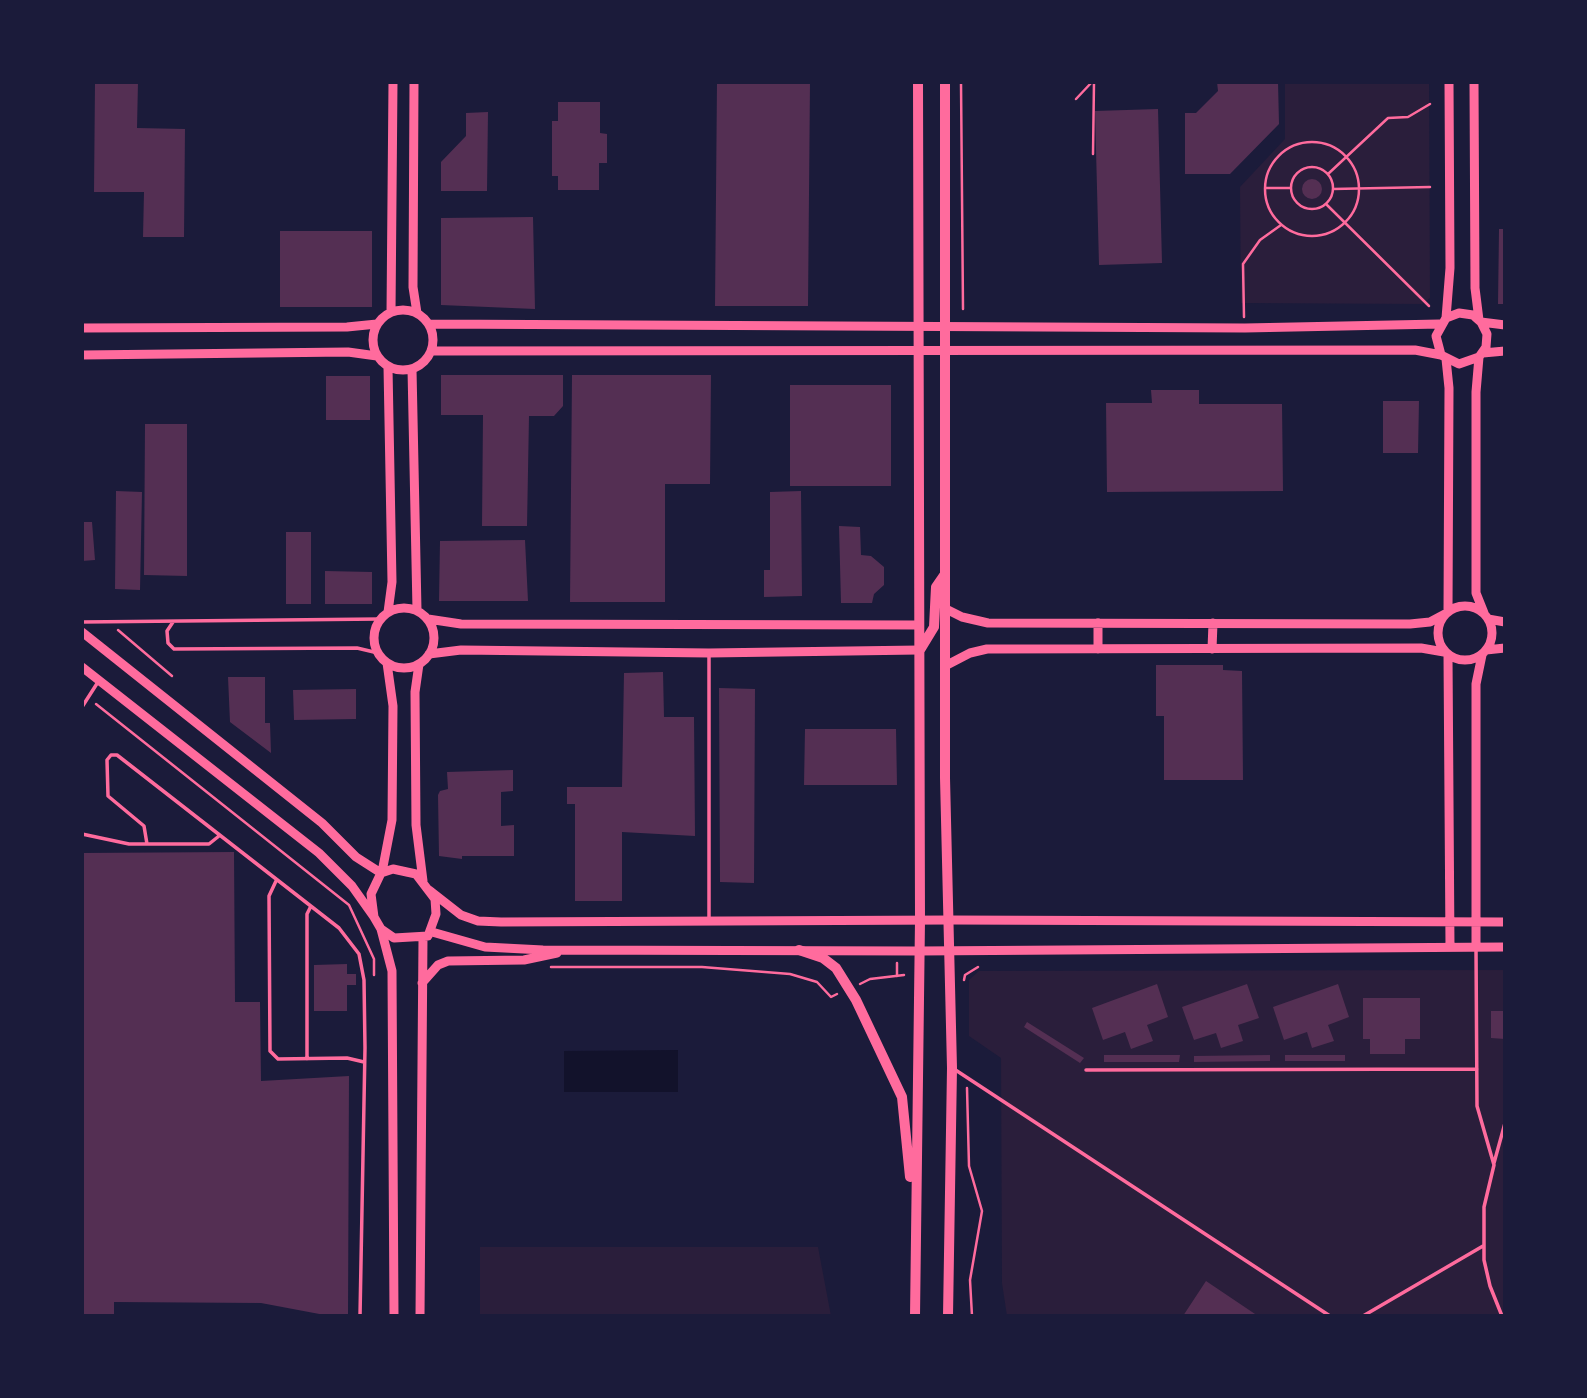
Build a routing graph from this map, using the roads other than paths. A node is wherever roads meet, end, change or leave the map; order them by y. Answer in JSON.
{"nodes":[{"id":1,"x":393,"y":82,"type":"edge"},
{"id":2,"x":414,"y":82,"type":"edge"},
{"id":3,"x":918,"y":82,"type":"edge"},
{"id":4,"x":945,"y":82,"type":"edge"},
{"id":5,"x":1449,"y":82,"type":"edge"},
{"id":6,"x":1474,"y":82,"type":"edge"},
{"id":7,"x":391,"y":312,"type":"junction"},
{"id":8,"x":417,"y":313,"type":"junction"},
{"id":9,"x":1443,"y":321,"type":"junction"},
{"id":10,"x":1480,"y":321,"type":"junction"},
{"id":11,"x":377,"y":324,"type":"junction"},
{"id":12,"x":429,"y":324,"type":"junction"},
{"id":13,"x":944,"y":325,"type":"junction"},
{"id":14,"x":1505,"y":325,"type":"edge"},
{"id":15,"x":919,"y":326,"type":"junction"},
{"id":16,"x":82,"y":328,"type":"edge"},
{"id":17,"x":431,"y":351,"type":"junction"},
{"id":18,"x":1505,"y":351,"type":"edge"},
{"id":19,"x":944,"y":352,"type":"junction"},
{"id":20,"x":919,"y":353,"type":"junction"},
{"id":21,"x":82,"y":355,"type":"edge"},
{"id":22,"x":1481,"y":355,"type":"junction"},
{"id":23,"x":377,"y":356,"type":"junction"},
{"id":24,"x":1444,"y":357,"type":"junction"},
{"id":25,"x":388,"y":367,"type":"junction"},
{"id":26,"x":412,"y":369,"type":"junction"},
{"id":27,"x":945,"y":574,"type":"junction"},
{"id":28,"x":946,"y":608,"type":"junction"},
{"id":29,"x":417,"y":610,"type":"junction"},
{"id":30,"x":1446,"y":613,"type":"junction"},
{"id":31,"x":384,"y":615,"type":"junction"},
{"id":32,"x":1486,"y":616,"type":"junction"},
{"id":33,"x":428,"y":619,"type":"junction"},
{"id":34,"x":174,"y":621,"type":"junction"},
{"id":35,"x":82,"y":622,"type":"edge"},
{"id":36,"x":1505,"y":622,"type":"edge"},
{"id":37,"x":1098,"y":623,"type":"junction"},
{"id":38,"x":1213,"y":623,"type":"junction"},
{"id":39,"x":919,"y":625,"type":"junction"},
{"id":40,"x":82,"y":632,"type":"edge"},
{"id":41,"x":1505,"y":648,"type":"edge"},
{"id":42,"x":1098,"y":649,"type":"junction"},
{"id":43,"x":1212,"y":649,"type":"junction"},
{"id":44,"x":919,"y":650,"type":"junction"},
{"id":45,"x":1484,"y":652,"type":"junction"},
{"id":46,"x":378,"y":653,"type":"junction"},
{"id":47,"x":709,"y":653,"type":"junction"},
{"id":48,"x":429,"y":654,"type":"junction"},
{"id":49,"x":1446,"y":654,"type":"junction"},
{"id":50,"x":387,"y":663,"type":"junction"},
{"id":51,"x":419,"y":664,"type":"junction"},
{"id":52,"x":945,"y":666,"type":"junction"},
{"id":53,"x":82,"y":667,"type":"edge"},
{"id":54,"x":98,"y":681,"type":"junction"},
{"id":55,"x":82,"y":707,"type":"edge"},
{"id":56,"x":82,"y":834,"type":"edge"},
{"id":57,"x":220,"y":835,"type":"junction"},
{"id":58,"x":147,"y":844,"type":"junction"},
{"id":59,"x":381,"y":872,"type":"junction"},
{"id":60,"x":277,"y":880,"type":"junction"},
{"id":61,"x":426,"y":885,"type":"junction"},
{"id":62,"x":311,"y":906,"type":"junction"},
{"id":63,"x":374,"y":917,"type":"junction"},
{"id":64,"x":920,"y":920,"type":"junction"},
{"id":65,"x":950,"y":920,"type":"junction"},
{"id":66,"x":1450,"y":922,"type":"junction"},
{"id":67,"x":1476,"y":922,"type":"junction"},
{"id":68,"x":1505,"y":922,"type":"edge"},
{"id":69,"x":709,"y":923,"type":"junction"},
{"id":70,"x":381,"y":929,"type":"junction"},
{"id":71,"x":427,"y":935,"type":"junction"},
{"id":72,"x":1450,"y":947,"type":"junction"},
{"id":73,"x":1476,"y":947,"type":"junction"},
{"id":74,"x":1505,"y":947,"type":"edge"},
{"id":75,"x":569,"y":950,"type":"junction"},
{"id":76,"x":799,"y":950,"type":"junction"},
{"id":77,"x":919,"y":951,"type":"junction"},
{"id":78,"x":951,"y":951,"type":"junction"},
{"id":79,"x":422,"y":983,"type":"junction"},
{"id":80,"x":307,"y":1059,"type":"junction"},
{"id":81,"x":364,"y":1062,"type":"junction"},
{"id":82,"x":952,"y":1068,"type":"junction"},
{"id":83,"x":1477,"y":1069,"type":"junction"},
{"id":84,"x":1086,"y":1070,"type":"dead end"},
{"id":85,"x":1505,"y":1123,"type":"edge"},
{"id":86,"x":1494,"y":1165,"type":"junction"},
{"id":87,"x":914,"y":1227,"type":"junction"},
{"id":88,"x":1483,"y":1246,"type":"junction"},
{"id":89,"x":360,"y":1316,"type":"edge"},
{"id":90,"x":394,"y":1316,"type":"edge"},
{"id":91,"x":421,"y":1316,"type":"edge"},
{"id":92,"x":915,"y":1316,"type":"edge"},
{"id":93,"x":947,"y":1316,"type":"edge"},
{"id":94,"x":1329,"y":1316,"type":"edge"},
{"id":95,"x":1363,"y":1316,"type":"edge"},
{"id":96,"x":1502,"y":1316,"type":"edge"}],
"edges":[{"from":1,"to":7,"type":"street"},
{"from":2,"to":8,"type":"street"},
{"from":3,"to":15,"type":"main road"},
{"from":4,"to":13,"type":"main road"},
{"from":5,"to":9,"type":"street"},
{"from":6,"to":10,"type":"street"},
{"from":7,"to":8,"type":"street"},
{"from":7,"to":11,"type":"street"},
{"from":8,"to":12,"type":"street"},
{"from":9,"to":10,"type":"street"},
{"from":9,"to":13,"type":"street"},
{"from":9,"to":24,"type":"street"},
{"from":10,"to":14,"type":"street"},
{"from":10,"to":22,"type":"street"},
{"from":11,"to":16,"type":"street"},
{"from":11,"to":23,"type":"street"},
{"from":12,"to":15,"type":"street"},
{"from":12,"to":17,"type":"street"},
{"from":13,"to":15,"type":"street"},
{"from":13,"to":19,"type":"main road"},
{"from":15,"to":20,"type":"main road"},
{"from":17,"to":20,"type":"street"},
{"from":17,"to":26,"type":"street"},
{"from":18,"to":22,"type":"street"},
{"from":19,"to":20,"type":"street"},
{"from":19,"to":24,"type":"street"},
{"from":19,"to":27,"type":"main road"},
{"from":20,"to":39,"type":"main road"},
{"from":21,"to":23,"type":"street"},
{"from":22,"to":24,"type":"street"},
{"from":22,"to":32,"type":"street"},
{"from":23,"to":25,"type":"street"},
{"from":24,"to":30,"type":"street"},
{"from":25,"to":26,"type":"street"},
{"from":25,"to":31,"type":"street"},
{"from":26,"to":29,"type":"street"},
{"from":27,"to":28,"type":"main road"},
{"from":27,"to":44,"type":"main road"},
{"from":28,"to":37,"type":"street"},
{"from":28,"to":52,"type":"main road"},
{"from":29,"to":31,"type":"street"},
{"from":29,"to":33,"type":"street"},
{"from":30,"to":32,"type":"street"},
{"from":30,"to":38,"type":"street"},
{"from":30,"to":49,"type":"street"},
{"from":31,"to":34,"type":"lane"},
{"from":31,"to":46,"type":"street"},
{"from":32,"to":36,"type":"street"},
{"from":32,"to":45,"type":"street"},
{"from":33,"to":39,"type":"street"},
{"from":33,"to":48,"type":"street"},
{"from":34,"to":35,"type":"lane"},
{"from":34,"to":46,"type":"lane"},
{"from":37,"to":38,"type":"street"},
{"from":37,"to":42,"type":"street"},
{"from":38,"to":43,"type":"street"},
{"from":39,"to":44,"type":"main road"},
{"from":40,"to":59,"type":"street"},
{"from":41,"to":45,"type":"street"},
{"from":42,"to":43,"type":"street"},
{"from":42,"to":52,"type":"street"},
{"from":43,"to":49,"type":"street"},
{"from":44,"to":47,"type":"street"},
{"from":44,"to":64,"type":"main road"},
{"from":45,"to":49,"type":"street"},
{"from":45,"to":67,"type":"street"},
{"from":46,"to":50,"type":"street"},
{"from":47,"to":48,"type":"street"},
{"from":47,"to":69,"type":"lane"},
{"from":48,"to":51,"type":"street"},
{"from":49,"to":66,"type":"street"},
{"from":50,"to":51,"type":"street"},
{"from":50,"to":59,"type":"street"},
{"from":51,"to":61,"type":"street"},
{"from":52,"to":65,"type":"main road"},
{"from":53,"to":54,"type":"street"},
{"from":54,"to":55,"type":"lane"},
{"from":54,"to":63,"type":"street"},
{"from":56,"to":58,"type":"lane"},
{"from":57,"to":58,"type":"lane"},
{"from":57,"to":58,"type":"lane"},
{"from":57,"to":60,"type":"lane"},
{"from":59,"to":61,"type":"street"},
{"from":59,"to":63,"type":"street"},
{"from":60,"to":62,"type":"lane"},
{"from":60,"to":80,"type":"lane"},
{"from":61,"to":69,"type":"street"},
{"from":61,"to":71,"type":"street"},
{"from":62,"to":80,"type":"lane"},
{"from":62,"to":81,"type":"lane"},
{"from":63,"to":70,"type":"street"},
{"from":64,"to":65,"type":"street"},
{"from":64,"to":69,"type":"street"},
{"from":64,"to":77,"type":"main road"},
{"from":65,"to":66,"type":"street"},
{"from":65,"to":78,"type":"main road"},
{"from":66,"to":67,"type":"street"},
{"from":66,"to":72,"type":"street"},
{"from":67,"to":68,"type":"street"},
{"from":67,"to":73,"type":"street"},
{"from":70,"to":71,"type":"street"},
{"from":70,"to":90,"type":"street"},
{"from":71,"to":75,"type":"street"},
{"from":71,"to":79,"type":"street"},
{"from":72,"to":73,"type":"street"},
{"from":72,"to":78,"type":"street"},
{"from":73,"to":74,"type":"street"},
{"from":73,"to":83,"type":"lane"},
{"from":75,"to":76,"type":"street"},
{"from":75,"to":79,"type":"street"},
{"from":76,"to":77,"type":"street"},
{"from":76,"to":87,"type":"main road"},
{"from":77,"to":78,"type":"street"},
{"from":77,"to":87,"type":"main road"},
{"from":78,"to":82,"type":"main road"},
{"from":79,"to":91,"type":"street"},
{"from":80,"to":81,"type":"lane"},
{"from":81,"to":89,"type":"lane"},
{"from":82,"to":93,"type":"main road"},
{"from":82,"to":94,"type":"lane"},
{"from":83,"to":84,"type":"lane"},
{"from":83,"to":86,"type":"lane"},
{"from":85,"to":86,"type":"lane"},
{"from":86,"to":88,"type":"lane"},
{"from":87,"to":92,"type":"main road"},
{"from":88,"to":95,"type":"lane"},
{"from":88,"to":96,"type":"lane"}]}
